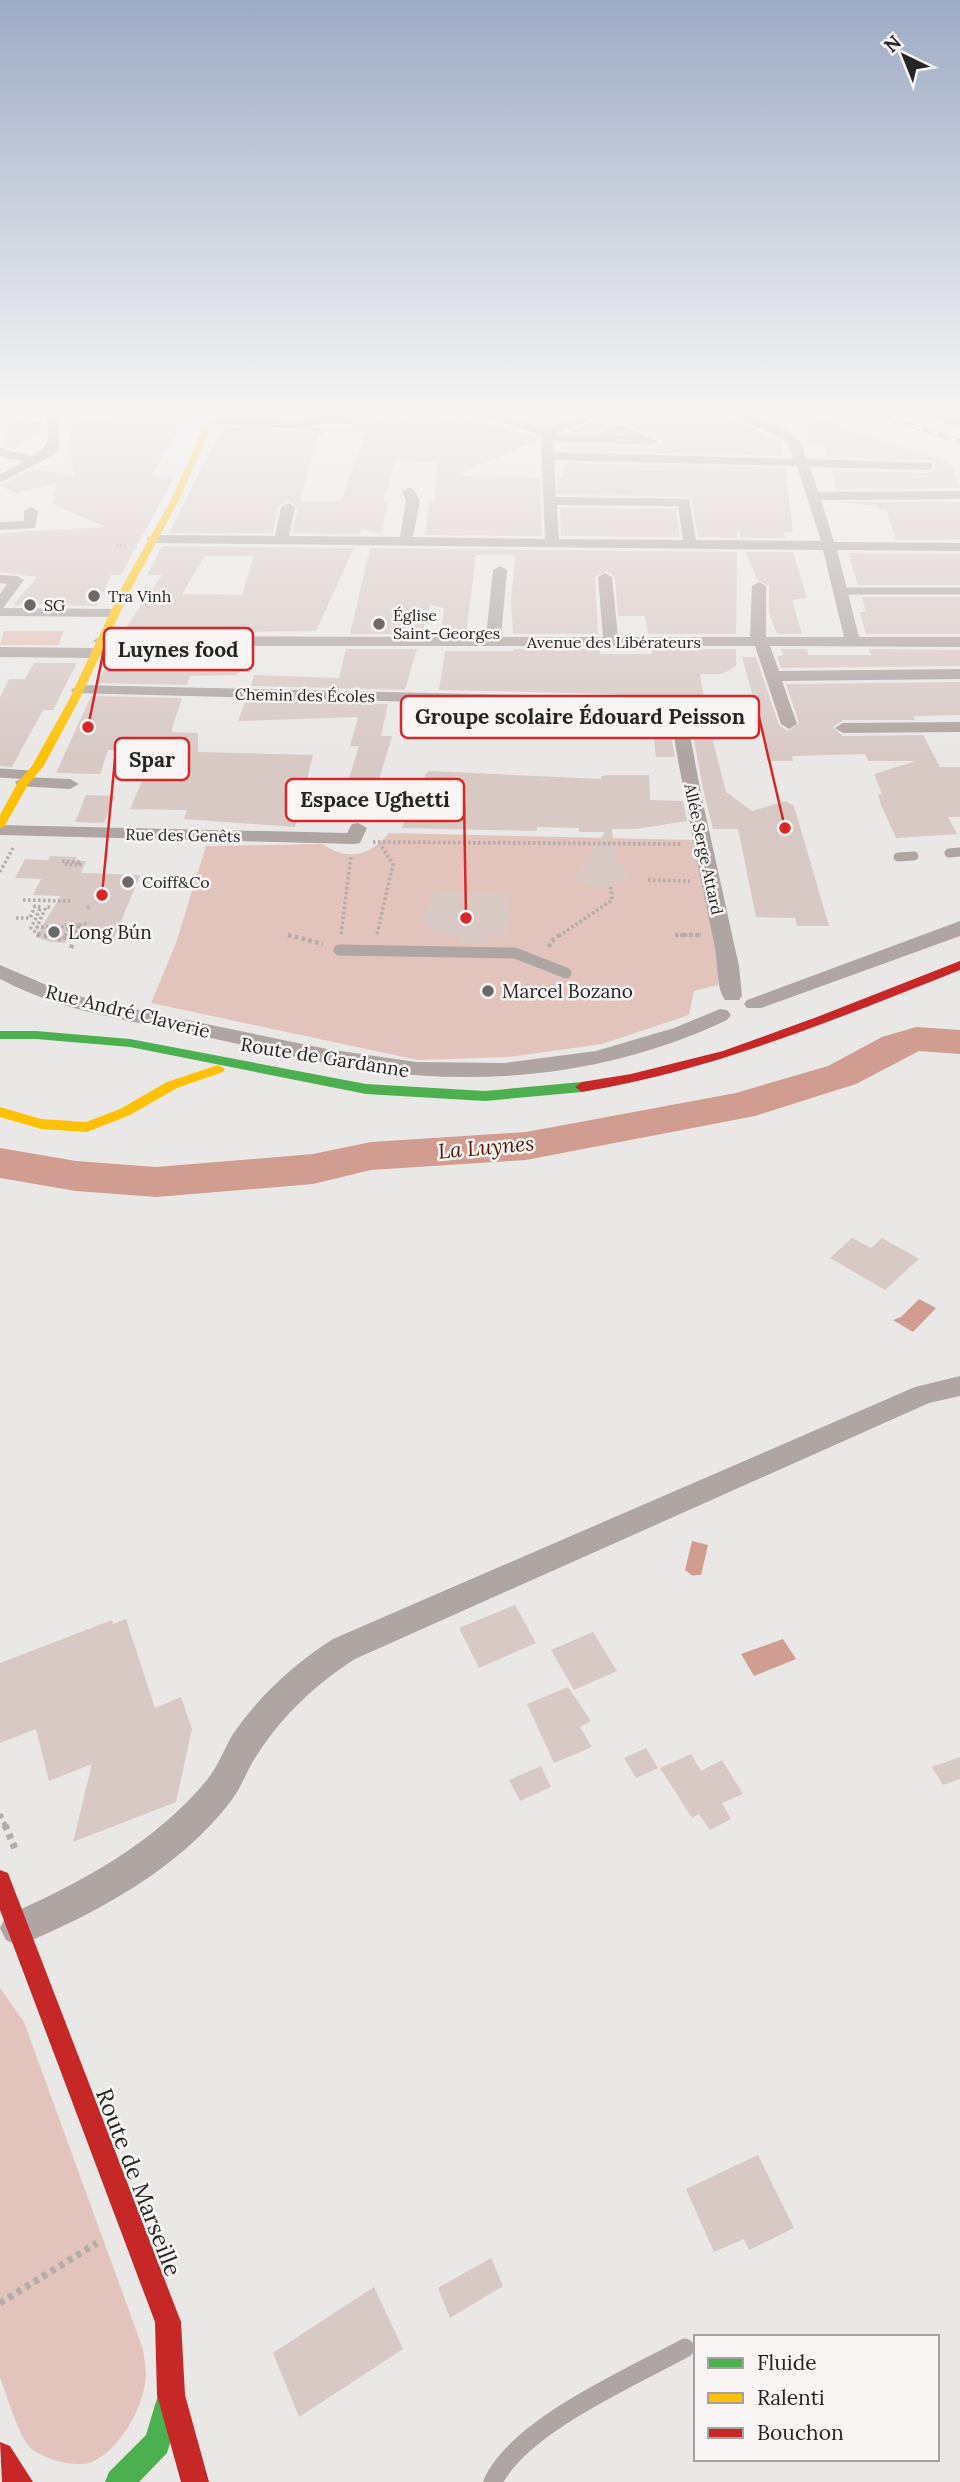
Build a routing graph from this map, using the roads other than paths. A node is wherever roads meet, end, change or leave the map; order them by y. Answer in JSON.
{"nodes":[{"id":1,"x":160,"y":526,"type":"edge"},
{"id":2,"x":284,"y":526,"type":"edge"},
{"id":3,"x":409,"y":526,"type":"edge"},
{"id":4,"x":552,"y":526,"type":"edge"},
{"id":5,"x":688,"y":526,"type":"edge"},
{"id":6,"x":822,"y":526,"type":"edge"},
{"id":7,"x":153,"y":539,"type":"junction"},
{"id":8,"x":281,"y":540,"type":"junction"},
{"id":9,"x":407,"y":541,"type":"junction"},
{"id":10,"x":552,"y":542,"type":"junction"},
{"id":11,"x":690,"y":542,"type":"junction"},
{"id":12,"x":829,"y":546,"type":"junction"},
{"id":13,"x":960,"y":547,"type":"edge"},
{"id":14,"x":500,"y":570,"type":"dead end"},
{"id":15,"x":604,"y":577,"type":"dead end"},
{"id":16,"x":0,"y":579,"type":"edge"},
{"id":17,"x":760,"y":586,"type":"dead end"},
{"id":18,"x":839,"y":591,"type":"junction"},
{"id":19,"x":960,"y":591,"type":"edge"},
{"id":20,"x":0,"y":604,"type":"edge"},
{"id":21,"x":0,"y":612,"type":"edge"},
{"id":22,"x":113,"y":613,"type":"junction"},
{"id":23,"x":852,"y":641,"type":"junction"},
{"id":24,"x":493,"y":642,"type":"junction"},
{"id":25,"x":611,"y":642,"type":"junction"},
{"id":26,"x":761,"y":642,"type":"junction"},
{"id":27,"x":960,"y":642,"type":"edge"},
{"id":28,"x":97,"y":651,"type":"junction"},
{"id":29,"x":0,"y":654,"type":"edge"},
{"id":30,"x":960,"y":674,"type":"edge"},
{"id":31,"x":773,"y":676,"type":"junction"},
{"id":32,"x":79,"y":690,"type":"junction"},
{"id":33,"x":615,"y":702,"type":"dead end"},
{"id":34,"x":676,"y":703,"type":"road end"},
{"id":35,"x":789,"y":724,"type":"dead end"},
{"id":36,"x":960,"y":727,"type":"edge"},
{"id":37,"x":843,"y":728,"type":"dead end"},
{"id":38,"x":0,"y":773,"type":"edge"},
{"id":39,"x":31,"y":777,"type":"junction"},
{"id":40,"x":70,"y":784,"type":"dead end"},
{"id":41,"x":2,"y":833,"type":"edge"},
{"id":42,"x":356,"y":834,"type":"road end"},
{"id":43,"x":914,"y":856,"type":"dead end"},
{"id":44,"x":898,"y":857,"type":"dead end"},
{"id":45,"x":956,"y":930,"type":"edge"},
{"id":46,"x":339,"y":950,"type":"road end"},
{"id":47,"x":960,"y":965,"type":"edge"},
{"id":48,"x":0,"y":971,"type":"edge"},
{"id":49,"x":566,"y":973,"type":"dead end"},
{"id":50,"x":960,"y":976,"type":"edge"},
{"id":51,"x":0,"y":981,"type":"edge"},
{"id":52,"x":29,"y":986,"type":"junction"},
{"id":53,"x":732,"y":996,"type":"junction"},
{"id":54,"x":754,"y":1004,"type":"junction"},
{"id":55,"x":720,"y":1015,"type":"junction"},
{"id":56,"x":0,"y":1035,"type":"edge"},
{"id":57,"x":0,"y":1043,"type":"edge"},
{"id":58,"x":218,"y":1069,"type":"junction"},
{"id":59,"x":142,"y":1081,"type":"dead end"},
{"id":60,"x":0,"y":1112,"type":"edge"},
{"id":61,"x":125,"y":1112,"type":"junction"},
{"id":62,"x":960,"y":1386,"type":"edge"},
{"id":63,"x":0,"y":1881,"type":"edge"},
{"id":64,"x":18,"y":1928,"type":"junction"},
{"id":65,"x":17,"y":1966,"type":"dead end"},
{"id":66,"x":42,"y":1991,"type":"junction"},
{"id":67,"x":685,"y":2348,"type":"dead end"},
{"id":68,"x":171,"y":2395,"type":"junction"},
{"id":69,"x":0,"y":2456,"type":"edge"},
{"id":70,"x":19,"y":2482,"type":"edge"},
{"id":71,"x":119,"y":2482,"type":"edge"},
{"id":72,"x":195,"y":2482,"type":"edge"},
{"id":73,"x":494,"y":2482,"type":"edge"}],
"edges":[{"from":1,"to":7,"type":"main road"},
{"from":2,"to":8,"type":"street"},
{"from":3,"to":9,"type":"street"},
{"from":4,"to":10,"type":"street"},
{"from":5,"to":11,"type":"street"},
{"from":6,"to":12,"type":"street"},
{"from":7,"to":8,"type":"street"},
{"from":7,"to":22,"type":"main road"},
{"from":8,"to":9,"type":"street"},
{"from":9,"to":10,"type":"street"},
{"from":10,"to":11,"type":"street"},
{"from":11,"to":12,"type":"street"},
{"from":12,"to":13,"type":"street"},
{"from":12,"to":18,"type":"street"},
{"from":14,"to":24,"type":"street"},
{"from":15,"to":25,"type":"street"},
{"from":16,"to":20,"type":"street"},
{"from":17,"to":26,"type":"street"},
{"from":18,"to":19,"type":"lane"},
{"from":18,"to":23,"type":"street"},
{"from":21,"to":22,"type":"street"},
{"from":22,"to":28,"type":"main road"},
{"from":23,"to":26,"type":"street","name":"Avenue des Libérateurs"},
{"from":23,"to":27,"type":"street","name":"Avenue des Libérateurs"},
{"from":24,"to":25,"type":"street","name":"Avenue des Libérateurs"},
{"from":24,"to":28,"type":"street","name":"Avenue des Libérateurs"},
{"from":25,"to":26,"type":"street","name":"Avenue des Libérateurs"},
{"from":26,"to":31,"type":"street"},
{"from":28,"to":29,"type":"street","name":"Avenue des Libérateurs"},
{"from":28,"to":32,"type":"main road"},
{"from":30,"to":31,"type":"street"},
{"from":31,"to":35,"type":"street"},
{"from":32,"to":33,"type":"street","name":"Chemin des Écoles"},
{"from":32,"to":39,"type":"main road"},
{"from":34,"to":53,"type":"street","name":"Allée Serge Attard"},
{"from":36,"to":37,"type":"street"},
{"from":38,"to":39,"type":"lane"},
{"from":39,"to":40,"type":"street"},
{"from":39,"to":41,"type":"main road"},
{"from":41,"to":42,"type":"street","name":"Rue des Genêts"},
{"from":43,"to":44,"type":"lane"},
{"from":45,"to":54,"type":"street"},
{"from":46,"to":49,"type":"lane"},
{"from":47,"to":56,"type":"main road","name":"Route de Gardanne"},
{"from":48,"to":52,"type":"street","name":"Rue André Claverie"},
{"from":50,"to":58,"type":"main road","name":"Route de Gardanne"},
{"from":51,"to":52,"type":"street","name":"Rue André Claverie"},
{"from":52,"to":55,"type":"street","name":"Rue André Claverie"},
{"from":53,"to":54,"type":"street"},
{"from":53,"to":55,"type":"street"},
{"from":54,"to":55,"type":"street"},
{"from":57,"to":58,"type":"main road","name":"Route de Gardanne"},
{"from":58,"to":61,"type":"main road"},
{"from":59,"to":61,"type":"main road"},
{"from":60,"to":61,"type":"main road"},
{"from":62,"to":64,"type":"street"},
{"from":63,"to":64,"type":"main road","name":"Route de Marseille"},
{"from":64,"to":66,"type":"main road","name":"Route de Marseille"},
{"from":65,"to":66,"type":"main road","name":"Route de Marseille"},
{"from":66,"to":68,"type":"main road","name":"Route de Marseille"},
{"from":67,"to":73,"type":"lane"},
{"from":68,"to":71,"type":"main road","name":"Route de Marseille"},
{"from":68,"to":72,"type":"main road","name":"Route de Marseille"},
{"from":69,"to":70,"type":"main road"}]}
